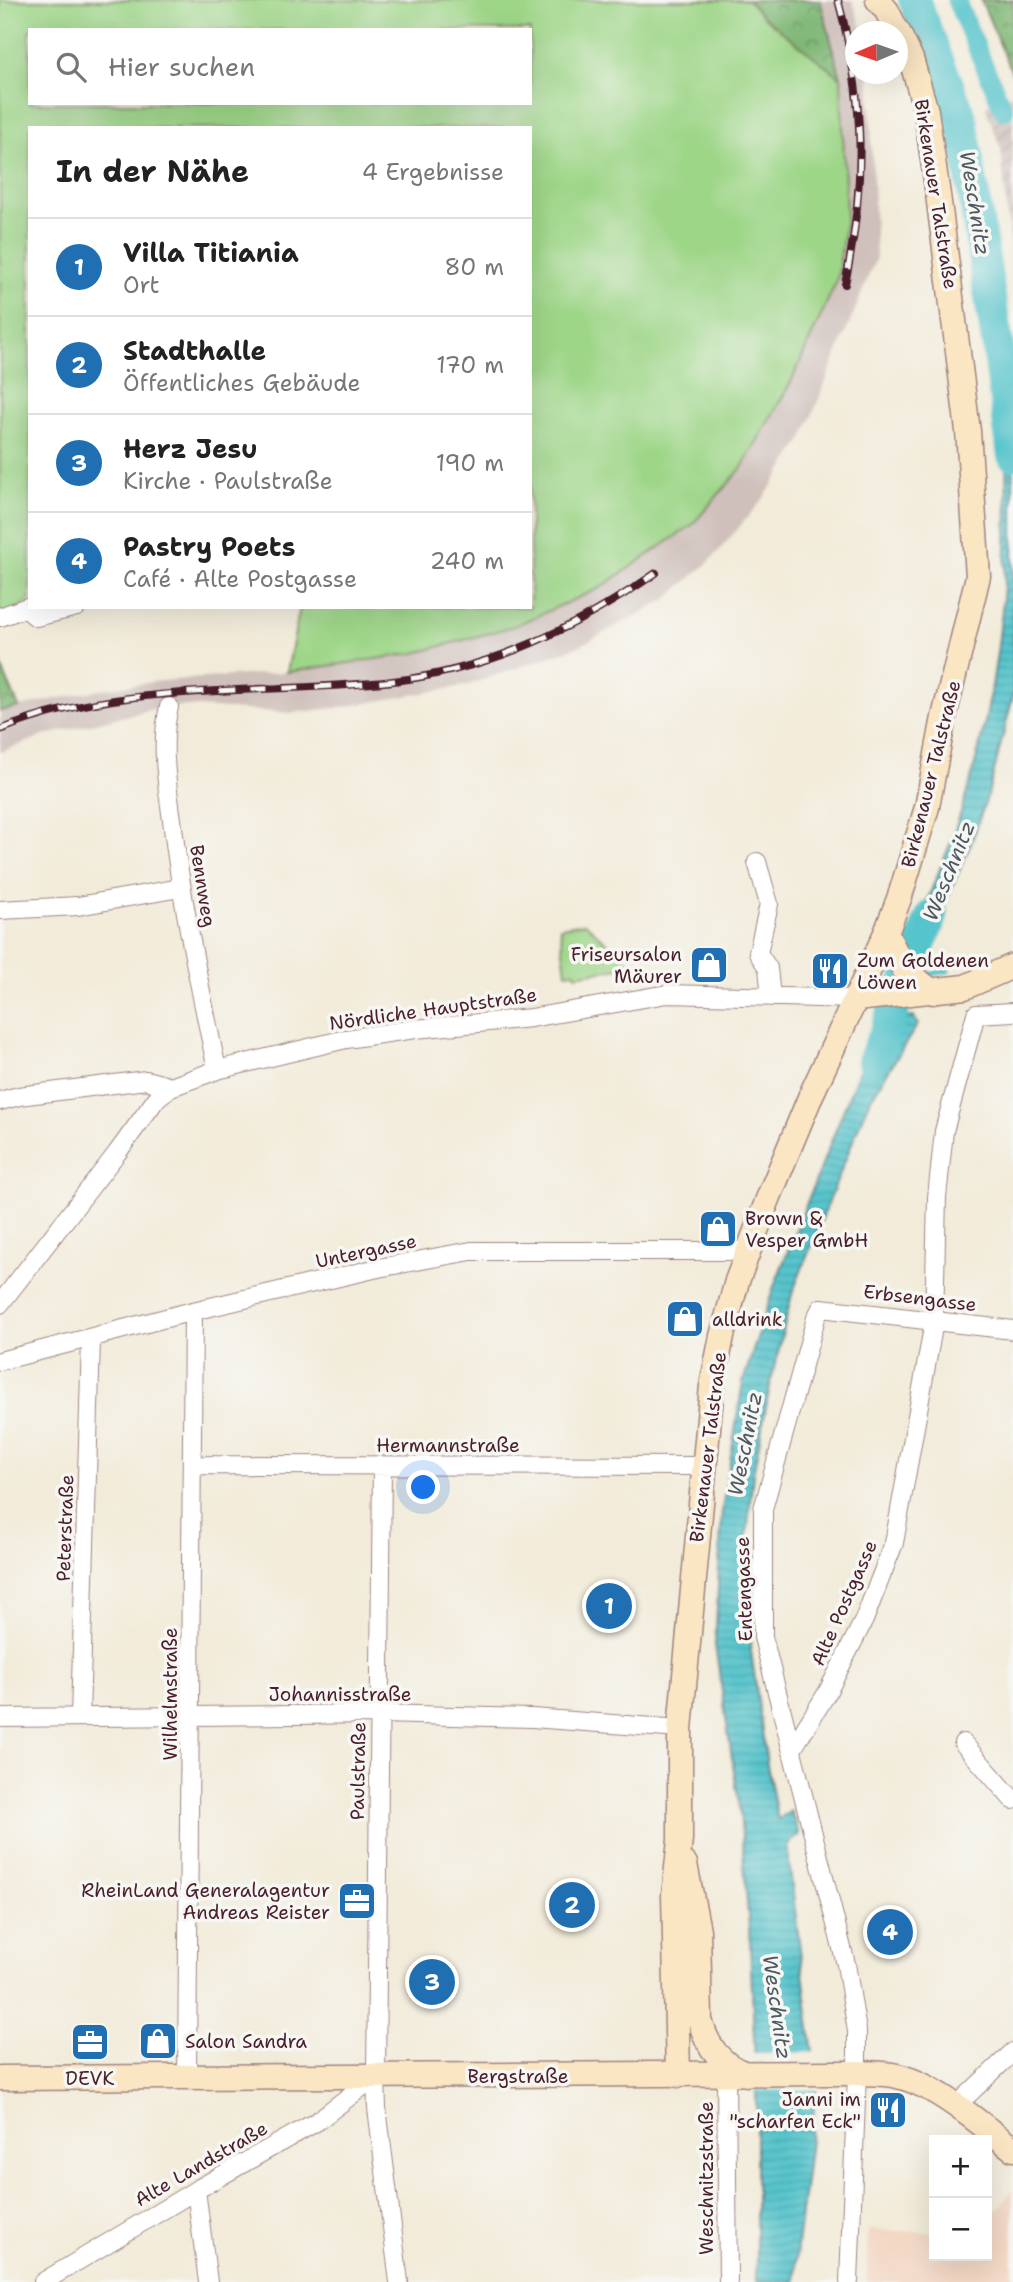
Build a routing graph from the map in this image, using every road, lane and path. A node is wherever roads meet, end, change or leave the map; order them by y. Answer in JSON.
{"nodes":[{"id":1,"x":878,"y":0,"type":"edge"},
{"id":2,"x":892,"y":21,"type":"edge"},
{"id":3,"x":908,"y":53,"type":"edge"},
{"id":4,"x":27,"y":607,"type":"edge"},
{"id":5,"x":29,"y":609,"type":"edge"},
{"id":6,"x":69,"y":609,"type":"edge"},
{"id":7,"x":0,"y":617,"type":"edge"},
{"id":8,"x":169,"y":707,"type":"dead end"},
{"id":9,"x":757,"y":862,"type":"dead end"},
{"id":10,"x":180,"y":888,"type":"junction"},
{"id":11,"x":0,"y":910,"type":"edge"},
{"id":12,"x":889,"y":941,"type":"junction"},
{"id":13,"x":1013,"y":966,"type":"edge"},
{"id":14,"x":947,"y":990,"type":"junction"},
{"id":15,"x":771,"y":997,"type":"junction"},
{"id":16,"x":861,"y":998,"type":"junction"},
{"id":17,"x":1013,"y":1013,"type":"edge"},
{"id":18,"x":976,"y":1014,"type":"junction"},
{"id":19,"x":218,"y":1070,"type":"junction"},
{"id":20,"x":171,"y":1087,"type":"junction"},
{"id":21,"x":0,"y":1101,"type":"edge"},
{"id":22,"x":749,"y":1251,"type":"junction"},
{"id":23,"x":0,"y":1304,"type":"edge"},
{"id":24,"x":821,"y":1308,"type":"joint"},
{"id":25,"x":193,"y":1311,"type":"junction"},
{"id":26,"x":934,"y":1322,"type":"junction"},
{"id":27,"x":1013,"y":1330,"type":"edge"},
{"id":28,"x":91,"y":1339,"type":"junction"},
{"id":29,"x":0,"y":1361,"type":"edge"},
{"id":30,"x":192,"y":1465,"type":"junction"},
{"id":31,"x":704,"y":1466,"type":"junction"},
{"id":32,"x":382,"y":1467,"type":"junction"},
{"id":33,"x":380,"y":1714,"type":"junction"},
{"id":34,"x":191,"y":1716,"type":"junction"},
{"id":35,"x":80,"y":1717,"type":"junction"},
{"id":36,"x":0,"y":1718,"type":"edge"},
{"id":37,"x":680,"y":1729,"type":"junction"},
{"id":38,"x":963,"y":1743,"type":"dead end"},
{"id":39,"x":793,"y":1748,"type":"junction"},
{"id":40,"x":1013,"y":1800,"type":"edge"},
{"id":41,"x":680,"y":1840,"type":"junction"},
{"id":42,"x":701,"y":2020,"type":"junction"},
{"id":43,"x":1013,"y":2052,"type":"edge"},
{"id":44,"x":845,"y":2073,"type":"junction"},
{"id":45,"x":737,"y":2074,"type":"junction"},
{"id":46,"x":678,"y":2075,"type":"junction"},
{"id":47,"x":376,"y":2076,"type":"junction"},
{"id":48,"x":187,"y":2077,"type":"junction"},
{"id":49,"x":0,"y":2078,"type":"edge"},
{"id":50,"x":956,"y":2106,"type":"junction"},
{"id":51,"x":1013,"y":2149,"type":"edge"},
{"id":52,"x":196,"y":2190,"type":"junction"},
{"id":53,"x":47,"y":2281,"type":"edge"},
{"id":54,"x":208,"y":2282,"type":"edge"},
{"id":55,"x":399,"y":2282,"type":"edge"},
{"id":56,"x":728,"y":2282,"type":"edge"},
{"id":57,"x":849,"y":2282,"type":"edge"}],
"edges":[{"from":1,"to":2,"type":"main road","name":"Birkenauer Talstraße"},
{"from":3,"to":12,"type":"main road","name":"Birkenauer Talstraße"},
{"from":4,"to":7,"type":"street"},
{"from":5,"to":6,"type":"street"},
{"from":8,"to":10,"type":"street","name":"Bennweg"},
{"from":9,"to":15,"type":"street"},
{"from":10,"to":11,"type":"street"},
{"from":10,"to":19,"type":"street","name":"Bennweg"},
{"from":12,"to":14,"type":"main road"},
{"from":12,"to":16,"type":"main road","name":"Birkenauer Talstraße"},
{"from":13,"to":14,"type":"main road"},
{"from":14,"to":16,"type":"main road"},
{"from":14,"to":18,"type":"street"},
{"from":15,"to":16,"type":"street","name":"Nördliche Hauptstraße"},
{"from":15,"to":19,"type":"street","name":"Nördliche Hauptstraße"},
{"from":16,"to":22,"type":"main road","name":"Birkenauer Talstraße"},
{"from":17,"to":18,"type":"street"},
{"from":18,"to":26,"type":"street","name":"Alte Postgasse"},
{"from":19,"to":20,"type":"street","name":"Nördliche Hauptstraße"},
{"from":20,"to":21,"type":"street"},
{"from":20,"to":23,"type":"street","name":"Nördliche Hauptstraße"},
{"from":22,"to":25,"type":"street","name":"Untergasse"},
{"from":22,"to":31,"type":"main road","name":"Birkenauer Talstraße"},
{"from":24,"to":26,"type":"street","name":"Erbsengasse"},
{"from":24,"to":39,"type":"street","name":"Entengasse"},
{"from":25,"to":28,"type":"street","name":"Untergasse"},
{"from":25,"to":30,"type":"street","name":"Wilhelmstraße"},
{"from":26,"to":27,"type":"street","name":"Erbsengasse"},
{"from":26,"to":39,"type":"street","name":"Alte Postgasse"},
{"from":28,"to":29,"type":"street","name":"Untergasse"},
{"from":28,"to":35,"type":"street","name":"Peterstraße"},
{"from":30,"to":32,"type":"street","name":"Hermannstraße"},
{"from":30,"to":34,"type":"street","name":"Wilhelmstraße"},
{"from":31,"to":32,"type":"street","name":"Hermannstraße"},
{"from":31,"to":37,"type":"main road","name":"Birkenauer Talstraße"},
{"from":32,"to":33,"type":"street","name":"Paulstraße"},
{"from":33,"to":34,"type":"street","name":"Johannisstraße"},
{"from":33,"to":37,"type":"street","name":"Johannisstraße"},
{"from":33,"to":47,"type":"street","name":"Paulstraße"},
{"from":34,"to":35,"type":"street","name":"Johannisstraße"},
{"from":34,"to":48,"type":"street","name":"Wilhelmstraße"},
{"from":35,"to":36,"type":"street","name":"Johannisstraße"},
{"from":37,"to":41,"type":"main road","name":"Birkenauer Talstraße"},
{"from":38,"to":40,"type":"street"},
{"from":39,"to":44,"type":"street"},
{"from":41,"to":42,"type":"main road"},
{"from":41,"to":46,"type":"main road","name":"Birkenauer Talstraße"},
{"from":42,"to":45,"type":"main road"},
{"from":42,"to":46,"type":"main road"},
{"from":43,"to":50,"type":"street"},
{"from":44,"to":45,"type":"main road","name":"Bergstraße"},
{"from":44,"to":50,"type":"main road","name":"Bergstraße"},
{"from":44,"to":57,"type":"street"},
{"from":45,"to":46,"type":"main road","name":"Bergstraße"},
{"from":45,"to":56,"type":"street","name":"Weschnitzstraße"},
{"from":46,"to":47,"type":"main road","name":"Bergstraße"},
{"from":47,"to":48,"type":"main road","name":"Bergstraße"},
{"from":47,"to":52,"type":"street","name":"Alte Landstraße"},
{"from":47,"to":55,"type":"street","name":"Paulstraße"},
{"from":48,"to":49,"type":"main road","name":"Bergstraße"},
{"from":50,"to":51,"type":"main road","name":"Bergstraße"},
{"from":52,"to":53,"type":"street","name":"Alte Landstraße"},
{"from":52,"to":54,"type":"street"}]}
